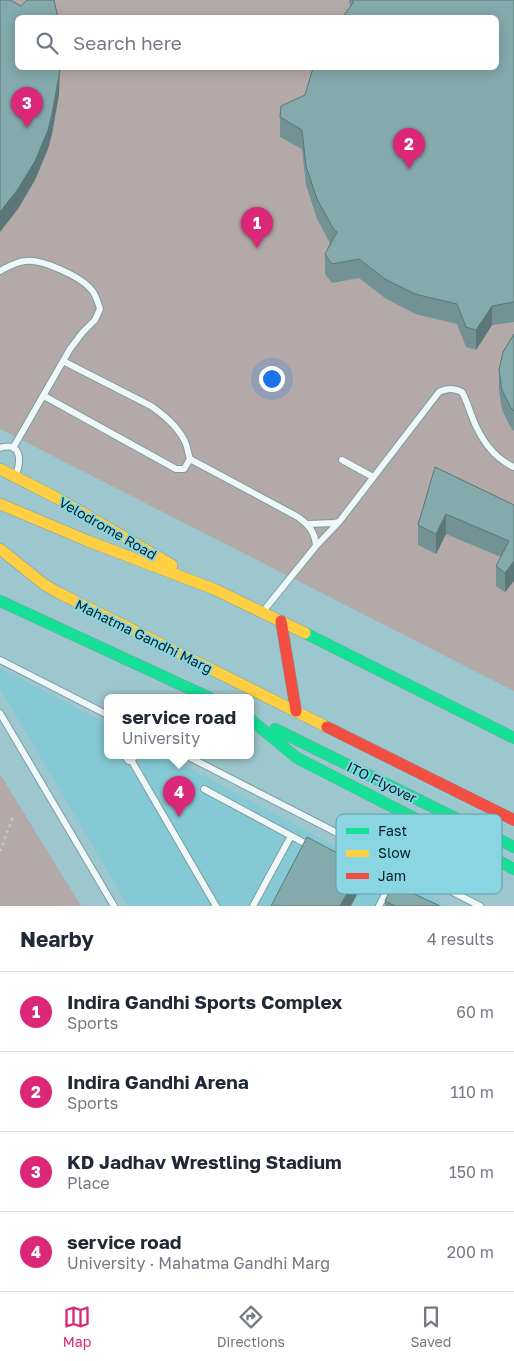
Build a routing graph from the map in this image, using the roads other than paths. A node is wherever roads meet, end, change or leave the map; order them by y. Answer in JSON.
{"nodes":[{"id":1,"x":0,"y":270,"type":"edge"},
{"id":2,"x":63,"y":361,"type":"junction"},
{"id":3,"x":44,"y":396,"type":"junction"},
{"id":4,"x":0,"y":448,"type":"edge"},
{"id":5,"x":14,"y":448,"type":"junction"},
{"id":6,"x":190,"y":460,"type":"junction"},
{"id":7,"x":342,"y":460,"type":"dead end"},
{"id":8,"x":514,"y":467,"type":"edge"},
{"id":9,"x":0,"y":469,"type":"edge"},
{"id":10,"x":16,"y":477,"type":"junction"},
{"id":11,"x":373,"y":477,"type":"junction"},
{"id":12,"x":0,"y":504,"type":"edge"},
{"id":13,"x":339,"y":522,"type":"junction"},
{"id":14,"x":308,"y":524,"type":"junction"},
{"id":15,"x":316,"y":546,"type":"junction"},
{"id":16,"x":0,"y":549,"type":"edge"},
{"id":17,"x":214,"y":589,"type":"junction"},
{"id":18,"x":0,"y":601,"type":"edge"},
{"id":19,"x":262,"y":612,"type":"junction"},
{"id":20,"x":281,"y":621,"type":"junction"},
{"id":21,"x":0,"y":660,"type":"edge"},
{"id":22,"x":201,"y":694,"type":"edge"},
{"id":23,"x":296,"y":711,"type":"junction"},
{"id":24,"x":0,"y":713,"type":"edge"},
{"id":25,"x":104,"y":713,"type":"edge"},
{"id":26,"x":254,"y":720,"type":"edge"},
{"id":27,"x":254,"y":721,"type":"edge"},
{"id":28,"x":514,"y":738,"type":"edge"},
{"id":29,"x":131,"y":759,"type":"edge"},
{"id":30,"x":193,"y":759,"type":"edge"},
{"id":31,"x":204,"y":789,"type":"dead end"},
{"id":32,"x":406,"y":814,"type":"edge"},
{"id":33,"x":448,"y":814,"type":"edge"},
{"id":34,"x":502,"y":814,"type":"edge"},
{"id":35,"x":502,"y":814,"type":"edge"},
{"id":36,"x":514,"y":820,"type":"edge"},
{"id":37,"x":336,"y":832,"type":"edge"},
{"id":38,"x":291,"y":836,"type":"junction"},
{"id":39,"x":502,"y":841,"type":"edge"},
{"id":40,"x":514,"y":847,"type":"edge"},
{"id":41,"x":315,"y":849,"type":"edge"},
{"id":42,"x":502,"y":863,"type":"edge"},
{"id":43,"x":514,"y":869,"type":"edge"},
{"id":44,"x":385,"y":894,"type":"edge"},
{"id":45,"x":397,"y":894,"type":"edge"},
{"id":46,"x":457,"y":894,"type":"edge"},
{"id":47,"x":404,"y":898,"type":"edge"},
{"id":48,"x":114,"y":906,"type":"edge"},
{"id":49,"x":216,"y":906,"type":"edge"},
{"id":50,"x":253,"y":906,"type":"edge"},
{"id":51,"x":379,"y":906,"type":"edge"},
{"id":52,"x":480,"y":906,"type":"edge"}],
"edges":[{"from":1,"to":2,"type":"lane"},
{"from":2,"to":3,"type":"lane"},
{"from":2,"to":6,"type":"lane"},
{"from":3,"to":5,"type":"lane"},
{"from":3,"to":6,"type":"lane"},
{"from":4,"to":5,"type":"lane"},
{"from":5,"to":10,"type":"lane"},
{"from":6,"to":14,"type":"lane"},
{"from":7,"to":11,"type":"lane"},
{"from":8,"to":11,"type":"lane"},
{"from":9,"to":10,"type":"main road","name":"Velodrome Road"},
{"from":10,"to":17,"type":"main road","name":"Velodrome Road"},
{"from":11,"to":13,"type":"lane"},
{"from":12,"to":17,"type":"main road"},
{"from":13,"to":14,"type":"lane"},
{"from":13,"to":15,"type":"lane"},
{"from":14,"to":15,"type":"lane"},
{"from":15,"to":19,"type":"lane"},
{"from":16,"to":23,"type":"main road","name":"Mahatma Gandhi Marg"},
{"from":17,"to":19,"type":"main road"},
{"from":18,"to":22,"type":"main road","name":"Mahatma Gandhi Marg"},
{"from":19,"to":20,"type":"main road"},
{"from":20,"to":23,"type":"main road"},
{"from":20,"to":28,"type":"main road"},
{"from":21,"to":25,"type":"lane"},
{"from":23,"to":34,"type":"main road","name":"ITO Flyover"},
{"from":24,"to":48,"type":"lane"},
{"from":26,"to":33,"type":"main road","name":"ITO Flyover"},
{"from":27,"to":32,"type":"main road"},
{"from":29,"to":49,"type":"lane"},
{"from":30,"to":37,"type":"lane"},
{"from":31,"to":38,"type":"lane"},
{"from":35,"to":36,"type":"main road","name":"ITO Flyover"},
{"from":38,"to":41,"type":"lane"},
{"from":38,"to":50,"type":"lane"},
{"from":39,"to":40,"type":"main road","name":"ITO Flyover"},
{"from":42,"to":43,"type":"main road"},
{"from":44,"to":51,"type":"lane"},
{"from":45,"to":47,"type":"lane"},
{"from":46,"to":52,"type":"lane"}]}
